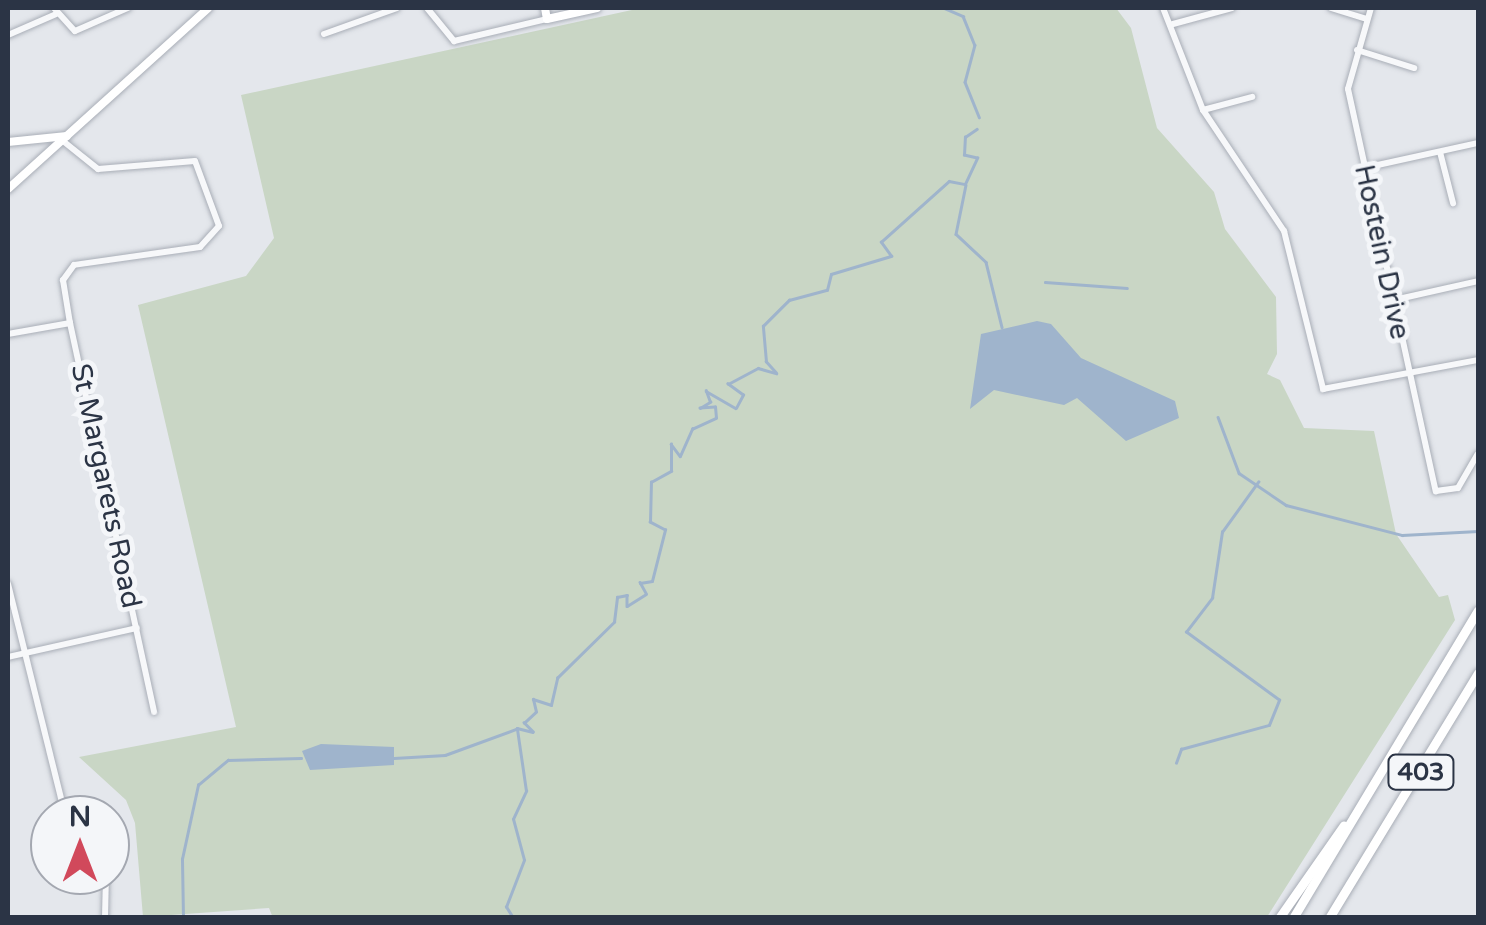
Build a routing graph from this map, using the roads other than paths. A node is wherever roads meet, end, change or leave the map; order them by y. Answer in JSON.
{"nodes":[{"id":1,"x":128,"y":8,"type":"edge"},
{"id":2,"x":208,"y":8,"type":"edge"},
{"id":3,"x":397,"y":8,"type":"edge"},
{"id":4,"x":427,"y":8,"type":"edge"},
{"id":5,"x":545,"y":8,"type":"edge"},
{"id":6,"x":597,"y":8,"type":"edge"},
{"id":7,"x":1163,"y":8,"type":"edge"},
{"id":8,"x":1232,"y":8,"type":"edge"},
{"id":9,"x":1332,"y":8,"type":"edge"},
{"id":10,"x":1370,"y":8,"type":"edge"},
{"id":11,"x":55,"y":11,"type":"edge"},
{"id":12,"x":546,"y":18,"type":"junction"},
{"id":13,"x":1366,"y":19,"type":"junction"},
{"id":14,"x":1173,"y":24,"type":"junction"},
{"id":15,"x":324,"y":34,"type":"dead end"},
{"id":16,"x":8,"y":35,"type":"edge"},
{"id":17,"x":1357,"y":50,"type":"junction"},
{"id":18,"x":1414,"y":68,"type":"dead end"},
{"id":19,"x":1252,"y":97,"type":"dead end"},
{"id":20,"x":1203,"y":110,"type":"junction"},
{"id":21,"x":67,"y":136,"type":"junction"},
{"id":22,"x":39,"y":139,"type":"junction"},
{"id":23,"x":11,"y":141,"type":"edge"},
{"id":24,"x":1478,"y":143,"type":"edge"},
{"id":25,"x":52,"y":150,"type":"junction"},
{"id":26,"x":1440,"y":152,"type":"junction"},
{"id":27,"x":1364,"y":168,"type":"junction"},
{"id":28,"x":8,"y":189,"type":"edge"},
{"id":29,"x":1453,"y":204,"type":"dead end"},
{"id":30,"x":1478,"y":281,"type":"edge"},
{"id":31,"x":1394,"y":300,"type":"junction"},
{"id":32,"x":70,"y":323,"type":"junction"},
{"id":33,"x":8,"y":334,"type":"edge"},
{"id":34,"x":1478,"y":360,"type":"edge"},
{"id":35,"x":1407,"y":375,"type":"junction"},
{"id":36,"x":1478,"y":454,"type":"edge"},
{"id":37,"x":8,"y":584,"type":"edge"},
{"id":38,"x":1478,"y":610,"type":"edge"},
{"id":39,"x":137,"y":628,"type":"junction"},
{"id":40,"x":22,"y":654,"type":"junction"},
{"id":41,"x":8,"y":657,"type":"edge"},
{"id":42,"x":1478,"y":674,"type":"edge"},
{"id":43,"x":154,"y":712,"type":"dead end"},
{"id":44,"x":1389,"y":761,"type":"junction"},
{"id":45,"x":60,"y":795,"type":"edge"},
{"id":46,"x":1278,"y":918,"type":"edge"},
{"id":47,"x":1292,"y":918,"type":"edge"},
{"id":48,"x":1332,"y":918,"type":"edge"}],
"edges":[{"from":1,"to":11,"type":"street"},
{"from":2,"to":21,"type":"main road"},
{"from":3,"to":15,"type":"street"},
{"from":4,"to":12,"type":"street"},
{"from":5,"to":12,"type":"main road"},
{"from":6,"to":12,"type":"main road"},
{"from":7,"to":14,"type":"street"},
{"from":8,"to":14,"type":"street"},
{"from":9,"to":13,"type":"street"},
{"from":10,"to":13,"type":"street","name":"Hostein Drive"},
{"from":11,"to":16,"type":"street"},
{"from":13,"to":17,"type":"street","name":"Hostein Drive"},
{"from":14,"to":20,"type":"street"},
{"from":17,"to":18,"type":"street"},
{"from":17,"to":27,"type":"street","name":"Hostein Drive"},
{"from":19,"to":20,"type":"street"},
{"from":20,"to":35,"type":"street"},
{"from":21,"to":22,"type":"main road"},
{"from":21,"to":23,"type":"main road"},
{"from":21,"to":25,"type":"main road"},
{"from":21,"to":32,"type":"street","name":"St Margarets Road"},
{"from":22,"to":23,"type":"main road"},
{"from":22,"to":25,"type":"main road"},
{"from":24,"to":26,"type":"street"},
{"from":25,"to":28,"type":"main road"},
{"from":26,"to":27,"type":"street"},
{"from":26,"to":29,"type":"street"},
{"from":27,"to":31,"type":"street","name":"Hostein Drive"},
{"from":30,"to":31,"type":"street"},
{"from":31,"to":35,"type":"street","name":"Hostein Drive"},
{"from":32,"to":33,"type":"street"},
{"from":32,"to":39,"type":"street","name":"St Margarets Road"},
{"from":34,"to":35,"type":"street"},
{"from":35,"to":36,"type":"street","name":"Hostein Drive"},
{"from":37,"to":40,"type":"street"},
{"from":38,"to":44,"type":"highway","number":"403"},
{"from":39,"to":40,"type":"street"},
{"from":39,"to":43,"type":"street","name":"St Margarets Road"},
{"from":40,"to":41,"type":"street"},
{"from":40,"to":45,"type":"street"},
{"from":42,"to":48,"type":"highway","number":"403"},
{"from":44,"to":46,"type":"highway"},
{"from":44,"to":47,"type":"highway","number":"403"}]}
